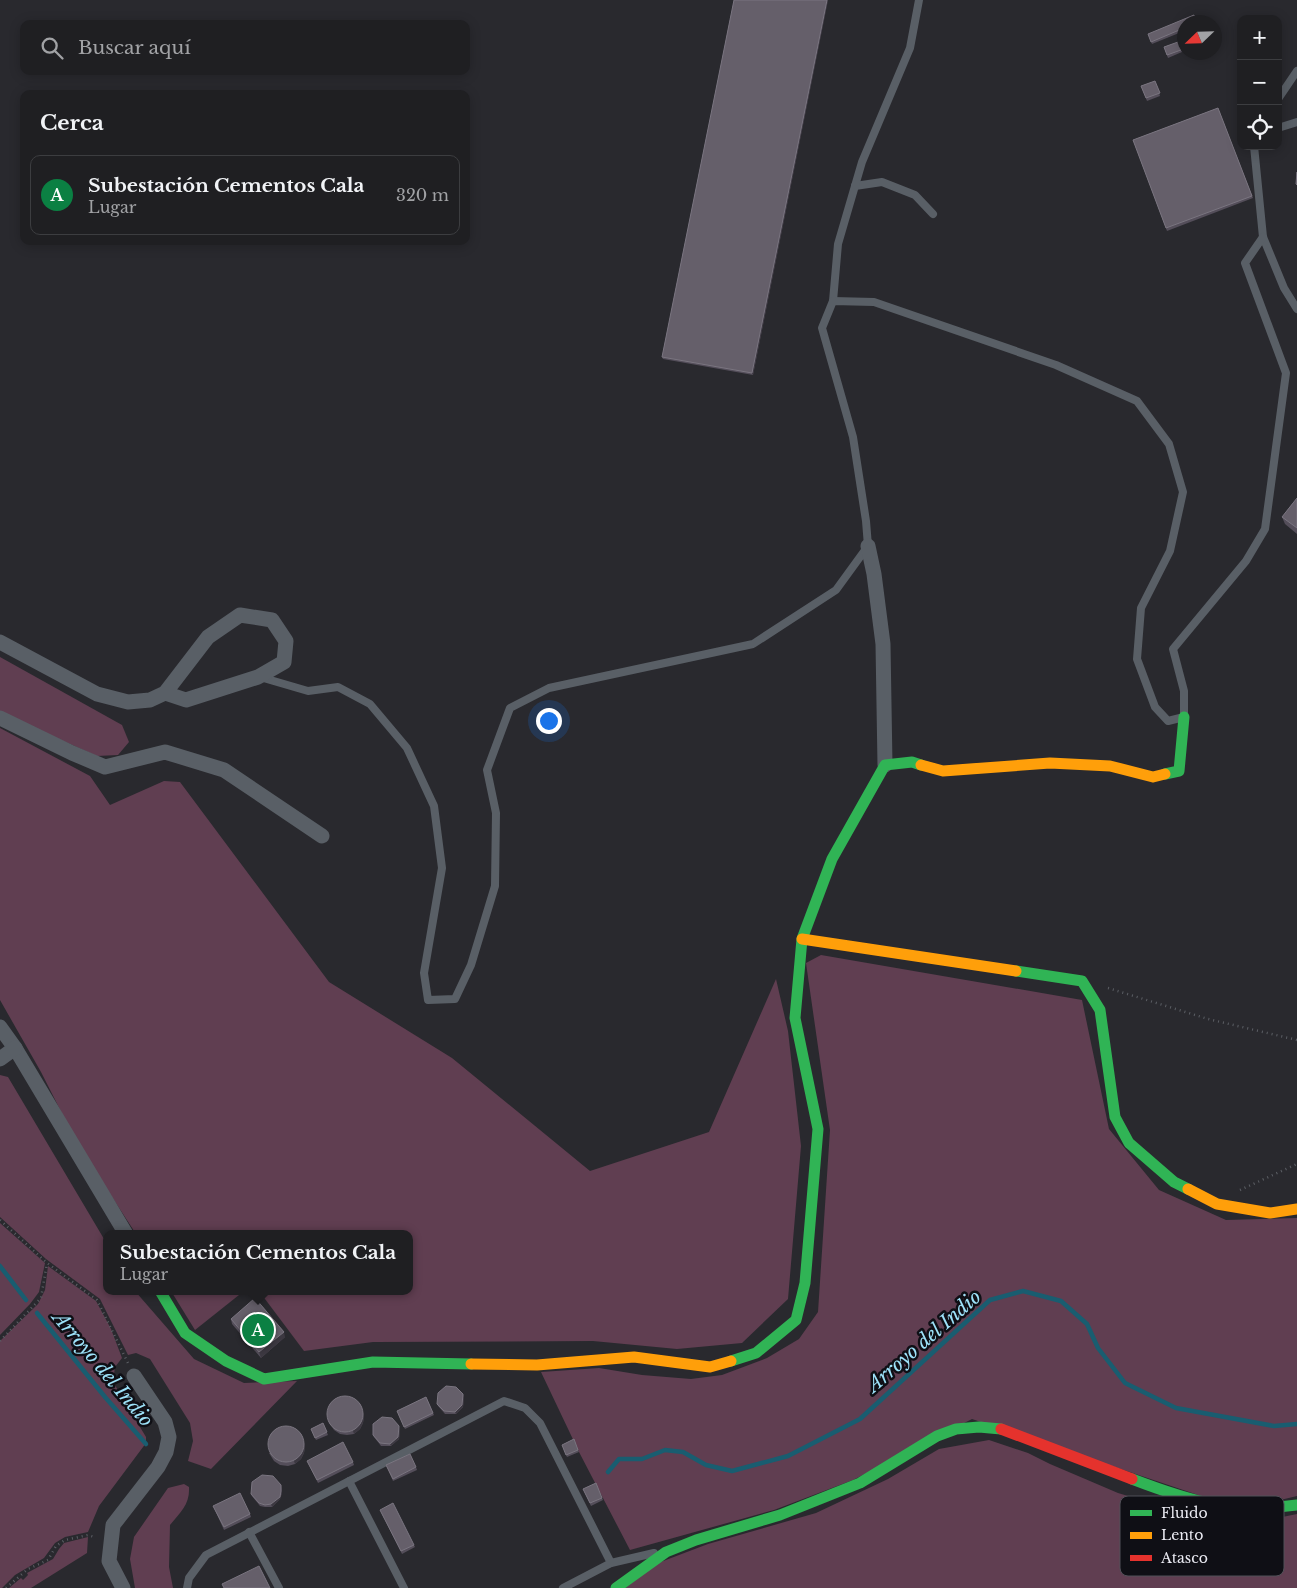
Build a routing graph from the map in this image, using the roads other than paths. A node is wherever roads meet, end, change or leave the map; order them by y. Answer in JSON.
{"nodes":[{"id":1,"x":919,"y":0,"type":"edge"},
{"id":2,"x":1297,"y":70,"type":"edge"},
{"id":3,"x":1282,"y":93,"type":"edge"},
{"id":4,"x":1297,"y":122,"type":"edge"},
{"id":5,"x":1282,"y":127,"type":"edge"},
{"id":6,"x":1254,"y":150,"type":"edge"},
{"id":7,"x":855,"y":186,"type":"junction"},
{"id":8,"x":933,"y":214,"type":"dead end"},
{"id":9,"x":1263,"y":237,"type":"junction"},
{"id":10,"x":833,"y":301,"type":"junction"},
{"id":11,"x":1297,"y":309,"type":"edge"},
{"id":12,"x":868,"y":546,"type":"junction"},
{"id":13,"x":0,"y":642,"type":"edge"},
{"id":14,"x":258,"y":676,"type":"junction"},
{"id":15,"x":165,"y":693,"type":"junction"},
{"id":16,"x":1184,"y":717,"type":"junction"},
{"id":17,"x":0,"y":718,"type":"edge"},
{"id":18,"x":885,"y":765,"type":"junction"},
{"id":19,"x":322,"y":836,"type":"dead end"},
{"id":20,"x":802,"y":939,"type":"junction"},
{"id":21,"x":0,"y":1027,"type":"edge"},
{"id":22,"x":15,"y":1048,"type":"junction"},
{"id":23,"x":0,"y":1058,"type":"edge"},
{"id":24,"x":1297,"y":1209,"type":"edge"},
{"id":25,"x":124,"y":1230,"type":"edge"},
{"id":26,"x":162,"y":1295,"type":"edge"},
{"id":27,"x":134,"y":1376,"type":"road end"},
{"id":28,"x":349,"y":1481,"type":"junction"},
{"id":29,"x":1178,"y":1496,"type":"edge"},
{"id":30,"x":1297,"y":1505,"type":"edge"},
{"id":31,"x":1284,"y":1507,"type":"edge"},
{"id":32,"x":249,"y":1532,"type":"junction"},
{"id":33,"x":666,"y":1552,"type":"junction"},
{"id":34,"x":611,"y":1563,"type":"junction"},
{"id":35,"x":122,"y":1588,"type":"edge"},
{"id":36,"x":188,"y":1588,"type":"edge"},
{"id":37,"x":279,"y":1588,"type":"edge"},
{"id":38,"x":404,"y":1588,"type":"edge"},
{"id":39,"x":563,"y":1588,"type":"edge"},
{"id":40,"x":616,"y":1588,"type":"edge"}],
"edges":[{"from":1,"to":7,"type":"lane"},
{"from":2,"to":3,"type":"lane"},
{"from":4,"to":5,"type":"lane"},
{"from":6,"to":9,"type":"lane"},
{"from":7,"to":8,"type":"lane"},
{"from":7,"to":10,"type":"lane"},
{"from":9,"to":11,"type":"lane"},
{"from":9,"to":16,"type":"lane"},
{"from":10,"to":12,"type":"lane"},
{"from":10,"to":16,"type":"lane"},
{"from":12,"to":14,"type":"lane"},
{"from":12,"to":18,"type":"street"},
{"from":13,"to":15,"type":"street"},
{"from":14,"to":15,"type":"street"},
{"from":14,"to":15,"type":"street"},
{"from":16,"to":18,"type":"street"},
{"from":17,"to":19,"type":"street"},
{"from":18,"to":20,"type":"street"},
{"from":20,"to":24,"type":"street"},
{"from":20,"to":26,"type":"street"},
{"from":21,"to":22,"type":"street"},
{"from":22,"to":23,"type":"street"},
{"from":22,"to":25,"type":"street"},
{"from":27,"to":35,"type":"street"},
{"from":28,"to":32,"type":"lane"},
{"from":28,"to":34,"type":"lane"},
{"from":28,"to":38,"type":"lane"},
{"from":29,"to":33,"type":"street"},
{"from":30,"to":31,"type":"street"},
{"from":32,"to":36,"type":"lane"},
{"from":32,"to":37,"type":"lane"},
{"from":33,"to":34,"type":"lane"},
{"from":33,"to":40,"type":"street"},
{"from":34,"to":39,"type":"lane"}]}
